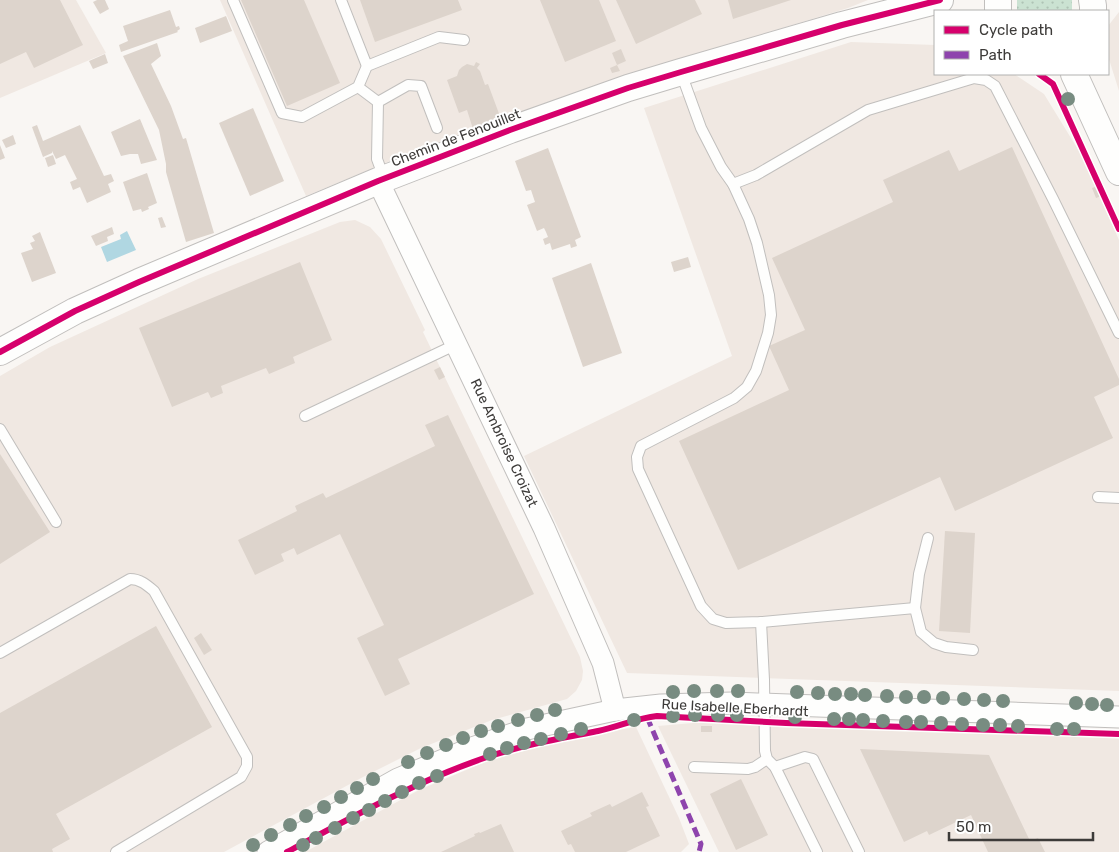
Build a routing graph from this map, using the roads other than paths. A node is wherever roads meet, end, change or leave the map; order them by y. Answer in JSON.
{"nodes":[{"id":1,"x":233,"y":0,"type":"edge"},
{"id":2,"x":341,"y":0,"type":"edge"},
{"id":3,"x":940,"y":0,"type":"edge"},
{"id":4,"x":881,"y":15,"type":"junction"},
{"id":5,"x":934,"y":20,"type":"edge"},
{"id":6,"x":464,"y":40,"type":"dead end"},
{"id":7,"x":367,"y":66,"type":"junction"},
{"id":8,"x":681,"y":72,"type":"junction"},
{"id":9,"x":1074,"y":75,"type":"edge"},
{"id":10,"x":358,"y":88,"type":"junction"},
{"id":11,"x":378,"y":102,"type":"junction"},
{"id":12,"x":438,"y":128,"type":"dead end"},
{"id":13,"x":1119,"y":172,"type":"edge"},
{"id":14,"x":381,"y":180,"type":"junction"},
{"id":15,"x":733,"y":184,"type":"junction"},
{"id":16,"x":1119,"y":333,"type":"edge"},
{"id":17,"x":457,"y":344,"type":"junction"},
{"id":18,"x":0,"y":352,"type":"edge"},
{"id":19,"x":304,"y":416,"type":"dead end"},
{"id":20,"x":0,"y":429,"type":"edge"},
{"id":21,"x":1098,"y":497,"type":"dead end"},
{"id":22,"x":1119,"y":498,"type":"edge"},
{"id":23,"x":56,"y":522,"type":"dead end"},
{"id":24,"x":928,"y":538,"type":"dead end"},
{"id":25,"x":915,"y":608,"type":"junction"},
{"id":26,"x":761,"y":622,"type":"junction"},
{"id":27,"x":973,"y":650,"type":"dead end"},
{"id":28,"x":0,"y":653,"type":"edge"},
{"id":29,"x":764,"y":704,"type":"junction"},
{"id":30,"x":616,"y":710,"type":"junction"},
{"id":31,"x":1119,"y":717,"type":"edge"},
{"id":32,"x":767,"y":759,"type":"junction"},
{"id":33,"x":694,"y":767,"type":"dead end"},
{"id":34,"x":775,"y":768,"type":"junction"},
{"id":35,"x":116,"y":852,"type":"edge"},
{"id":36,"x":268,"y":852,"type":"edge"},
{"id":37,"x":817,"y":852,"type":"edge"},
{"id":38,"x":859,"y":852,"type":"edge"}],
"edges":[{"from":1,"to":10,"type":"lane"},
{"from":2,"to":7,"type":"lane"},
{"from":3,"to":4,"type":"street","name":"Chemin de Fenouillet"},
{"from":4,"to":5,"type":"street","name":"Chemin de Fenouillet"},
{"from":4,"to":8,"type":"street","name":"Chemin de Fenouillet"},
{"from":6,"to":7,"type":"lane"},
{"from":7,"to":10,"type":"lane"},
{"from":8,"to":14,"type":"street","name":"Chemin de Fenouillet"},
{"from":8,"to":15,"type":"lane"},
{"from":9,"to":13,"type":"street"},
{"from":10,"to":11,"type":"lane"},
{"from":11,"to":12,"type":"lane"},
{"from":11,"to":14,"type":"lane"},
{"from":14,"to":17,"type":"street","name":"Rue Ambroise Croizat"},
{"from":14,"to":18,"type":"street","name":"Chemin de Fenouillet"},
{"from":15,"to":16,"type":"lane"},
{"from":15,"to":26,"type":"lane"},
{"from":17,"to":19,"type":"lane"},
{"from":17,"to":30,"type":"street","name":"Rue Ambroise Croizat"},
{"from":20,"to":23,"type":"lane"},
{"from":21,"to":22,"type":"lane"},
{"from":24,"to":25,"type":"lane"},
{"from":25,"to":26,"type":"lane"},
{"from":25,"to":27,"type":"lane"},
{"from":26,"to":29,"type":"lane"},
{"from":28,"to":35,"type":"lane"},
{"from":29,"to":30,"type":"street","name":"Rue Isabelle Eberhardt"},
{"from":29,"to":31,"type":"street","name":"Rue Isabelle Eberhardt"},
{"from":29,"to":32,"type":"lane"},
{"from":30,"to":36,"type":"street","name":"Rue Isabelle Eberhardt"},
{"from":32,"to":33,"type":"lane"},
{"from":32,"to":34,"type":"lane"},
{"from":34,"to":37,"type":"lane"},
{"from":34,"to":38,"type":"lane"}]}
